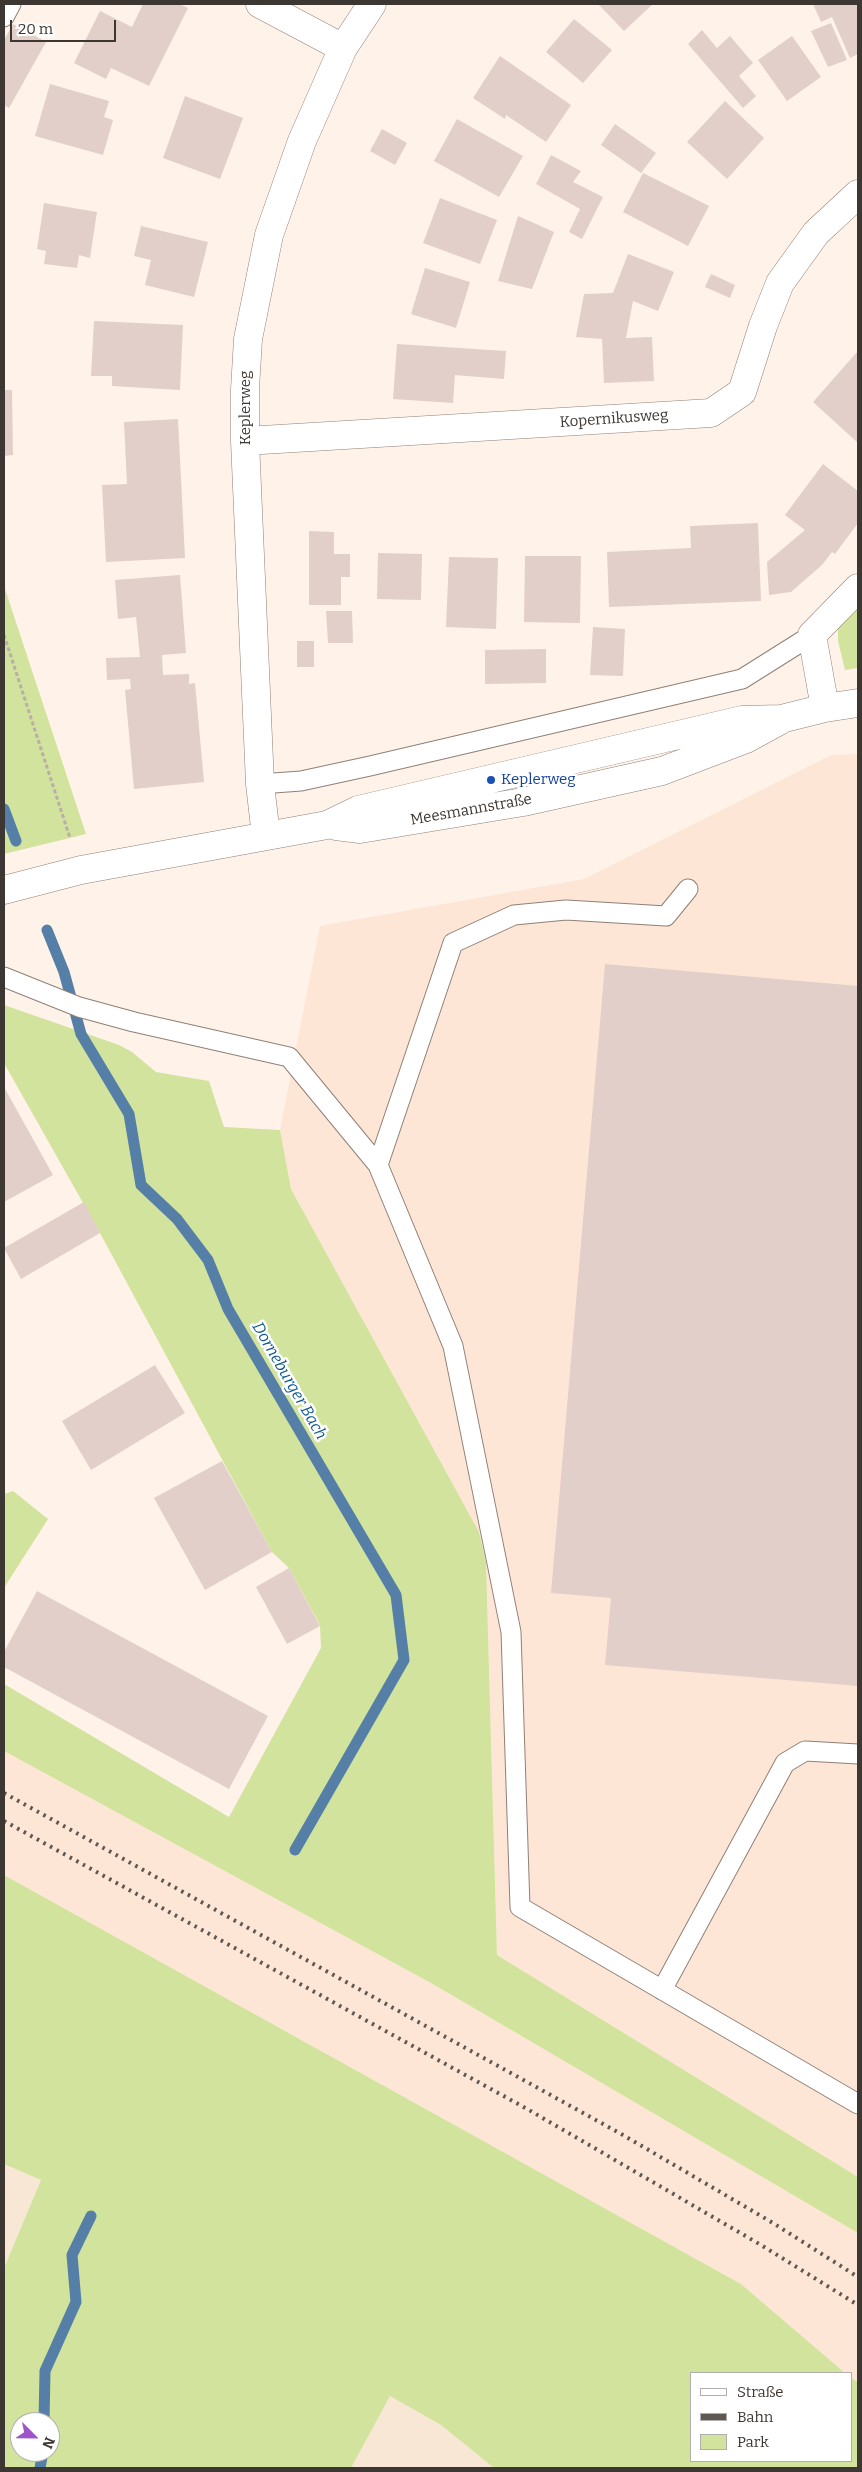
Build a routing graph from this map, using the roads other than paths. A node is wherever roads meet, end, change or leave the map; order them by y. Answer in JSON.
{"nodes":[{"id":1,"x":11,"y":4,"type":"edge"},
{"id":2,"x":260,"y":4,"type":"edge"},
{"id":3,"x":372,"y":4,"type":"edge"},
{"id":4,"x":4,"y":17,"type":"edge"},
{"id":5,"x":344,"y":48,"type":"junction"},
{"id":6,"x":858,"y":194,"type":"edge"},
{"id":7,"x":245,"y":441,"type":"junction"},
{"id":8,"x":858,"y":588,"type":"edge"},
{"id":9,"x":812,"y":635,"type":"junction"},
{"id":10,"x":858,"y":703,"type":"edge"},
{"id":11,"x":825,"y":708,"type":"junction"},
{"id":12,"x":260,"y":784,"type":"junction"},
{"id":13,"x":266,"y":836,"type":"junction"},
{"id":14,"x":688,"y":889,"type":"dead end"},
{"id":15,"x":4,"y":890,"type":"edge"},
{"id":16,"x":7,"y":980,"type":"edge"},
{"id":17,"x":378,"y":1165,"type":"junction"},
{"id":18,"x":858,"y":1754,"type":"edge"},
{"id":19,"x":662,"y":1990,"type":"junction"},
{"id":20,"x":858,"y":2104,"type":"edge"}],
"edges":[{"from":1,"to":4,"type":"lane"},
{"from":2,"to":5,"type":"street"},
{"from":3,"to":5,"type":"street","name":"Keplerweg"},
{"from":5,"to":7,"type":"street","name":"Keplerweg"},
{"from":6,"to":7,"type":"street","name":"Kopernikusweg"},
{"from":7,"to":12,"type":"street","name":"Keplerweg"},
{"from":8,"to":9,"type":"street"},
{"from":9,"to":11,"type":"street"},
{"from":9,"to":12,"type":"lane"},
{"from":10,"to":11,"type":"street","name":"Meesmannstraße"},
{"from":11,"to":13,"type":"street","name":"Meesmannstraße"},
{"from":12,"to":13,"type":"street","name":"Keplerweg"},
{"from":13,"to":15,"type":"street","name":"Meesmannstraße"},
{"from":14,"to":17,"type":"lane"},
{"from":16,"to":17,"type":"lane"},
{"from":17,"to":19,"type":"lane"},
{"from":18,"to":19,"type":"lane"},
{"from":19,"to":20,"type":"lane"}]}
